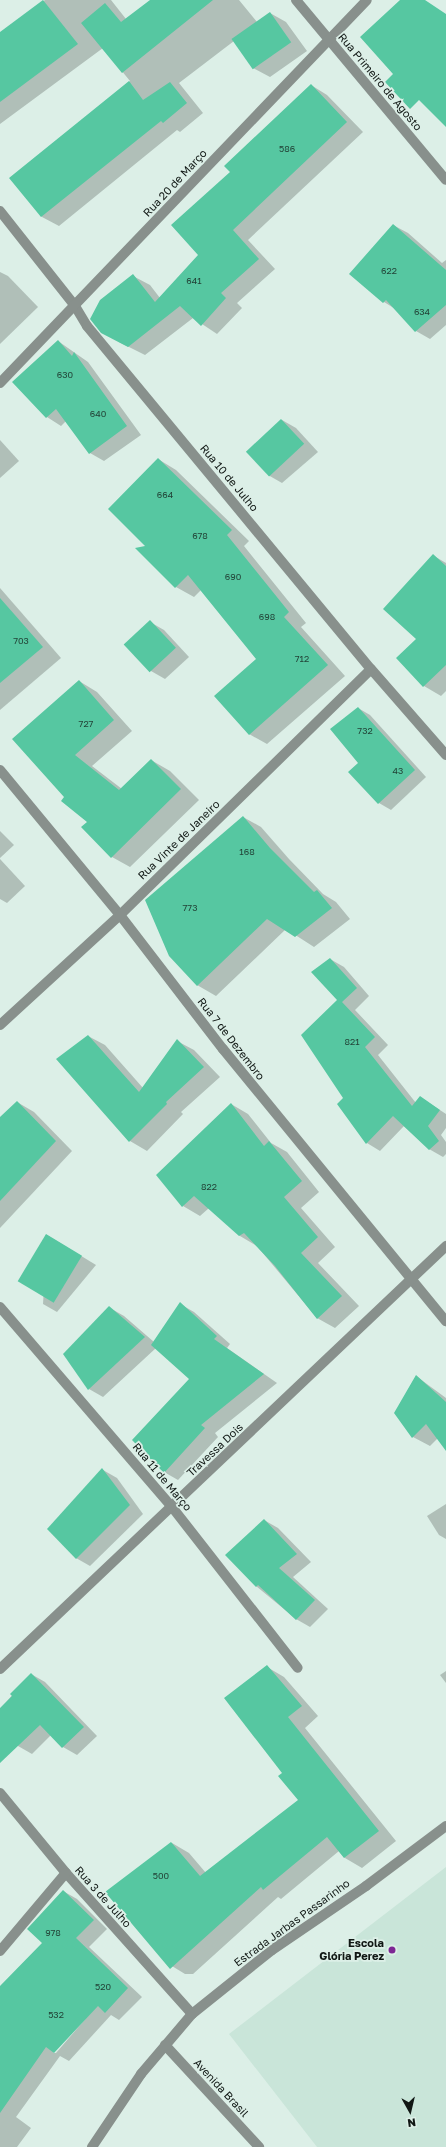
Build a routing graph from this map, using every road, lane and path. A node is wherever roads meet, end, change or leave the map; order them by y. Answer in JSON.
{"nodes":[{"id":1,"x":296,"y":0,"type":"edge"},
{"id":2,"x":367,"y":0,"type":"edge"},
{"id":3,"x":329,"y":39,"type":"junction"},
{"id":4,"x":446,"y":180,"type":"edge"},
{"id":5,"x":0,"y":210,"type":"edge"},
{"id":6,"x":75,"y":306,"type":"junction"},
{"id":7,"x":0,"y":383,"type":"edge"},
{"id":8,"x":371,"y":669,"type":"junction"},
{"id":9,"x":446,"y":755,"type":"edge"},
{"id":10,"x":0,"y":770,"type":"edge"},
{"id":11,"x":120,"y":914,"type":"junction"},
{"id":12,"x":0,"y":1024,"type":"edge"},
{"id":13,"x":446,"y":1246,"type":"edge"},
{"id":14,"x":413,"y":1279,"type":"junction"},
{"id":15,"x":0,"y":1307,"type":"edge"},
{"id":16,"x":446,"y":1320,"type":"edge"},
{"id":17,"x":172,"y":1507,"type":"junction"},
{"id":18,"x":298,"y":1668,"type":"dead end"},
{"id":19,"x":0,"y":1669,"type":"edge"},
{"id":20,"x":0,"y":1793,"type":"edge"},
{"id":21,"x":446,"y":1826,"type":"edge"},
{"id":22,"x":66,"y":1873,"type":"junction"},
{"id":23,"x":0,"y":1951,"type":"edge"},
{"id":24,"x":192,"y":2014,"type":"junction"},
{"id":25,"x":165,"y":2045,"type":"junction"},
{"id":26,"x":92,"y":2147,"type":"edge"},
{"id":27,"x":259,"y":2147,"type":"edge"}],
"edges":[{"from":1,"to":3,"type":"street","name":"Rua Primeiro de Agosto"},
{"from":2,"to":3,"type":"street","name":"Rua 20 de Março"},
{"from":3,"to":4,"type":"street","name":"Rua Primeiro de Agosto"},
{"from":3,"to":6,"type":"street","name":"Rua 20 de Março"},
{"from":5,"to":6,"type":"street","name":"Rua 10 de Julho"},
{"from":6,"to":7,"type":"street","name":"Rua 20 de Março"},
{"from":6,"to":8,"type":"street","name":"Rua 10 de Julho"},
{"from":8,"to":9,"type":"street","name":"Rua 10 de Julho"},
{"from":8,"to":11,"type":"street","name":"Rua Vinte de Janeiro"},
{"from":10,"to":11,"type":"street","name":"Rua 7 de Dezembro"},
{"from":11,"to":12,"type":"street","name":"Rua Vinte de Janeiro"},
{"from":11,"to":14,"type":"street","name":"Rua 7 de Dezembro"},
{"from":13,"to":14,"type":"street","name":"Travessa Dois"},
{"from":14,"to":16,"type":"street","name":"Rua 7 de Dezembro"},
{"from":14,"to":17,"type":"street","name":"Travessa Dois"},
{"from":15,"to":17,"type":"street","name":"Rua 11 de Março"},
{"from":17,"to":18,"type":"street","name":"Rua 11 de Março"},
{"from":17,"to":19,"type":"street","name":"Travessa Dois"},
{"from":20,"to":22,"type":"street","name":"Rua 3 de Julho"},
{"from":21,"to":24,"type":"street","name":"Estrada Jarbas Passarinho"},
{"from":22,"to":23,"type":"street"},
{"from":22,"to":24,"type":"street","name":"Rua 3 de Julho"},
{"from":24,"to":25,"type":"street","name":"Estrada Jarbas Passarinho"},
{"from":25,"to":26,"type":"street","name":"Estrada Jarbas Passarinho"},
{"from":25,"to":27,"type":"street","name":"Avenida Brasil"}]}
